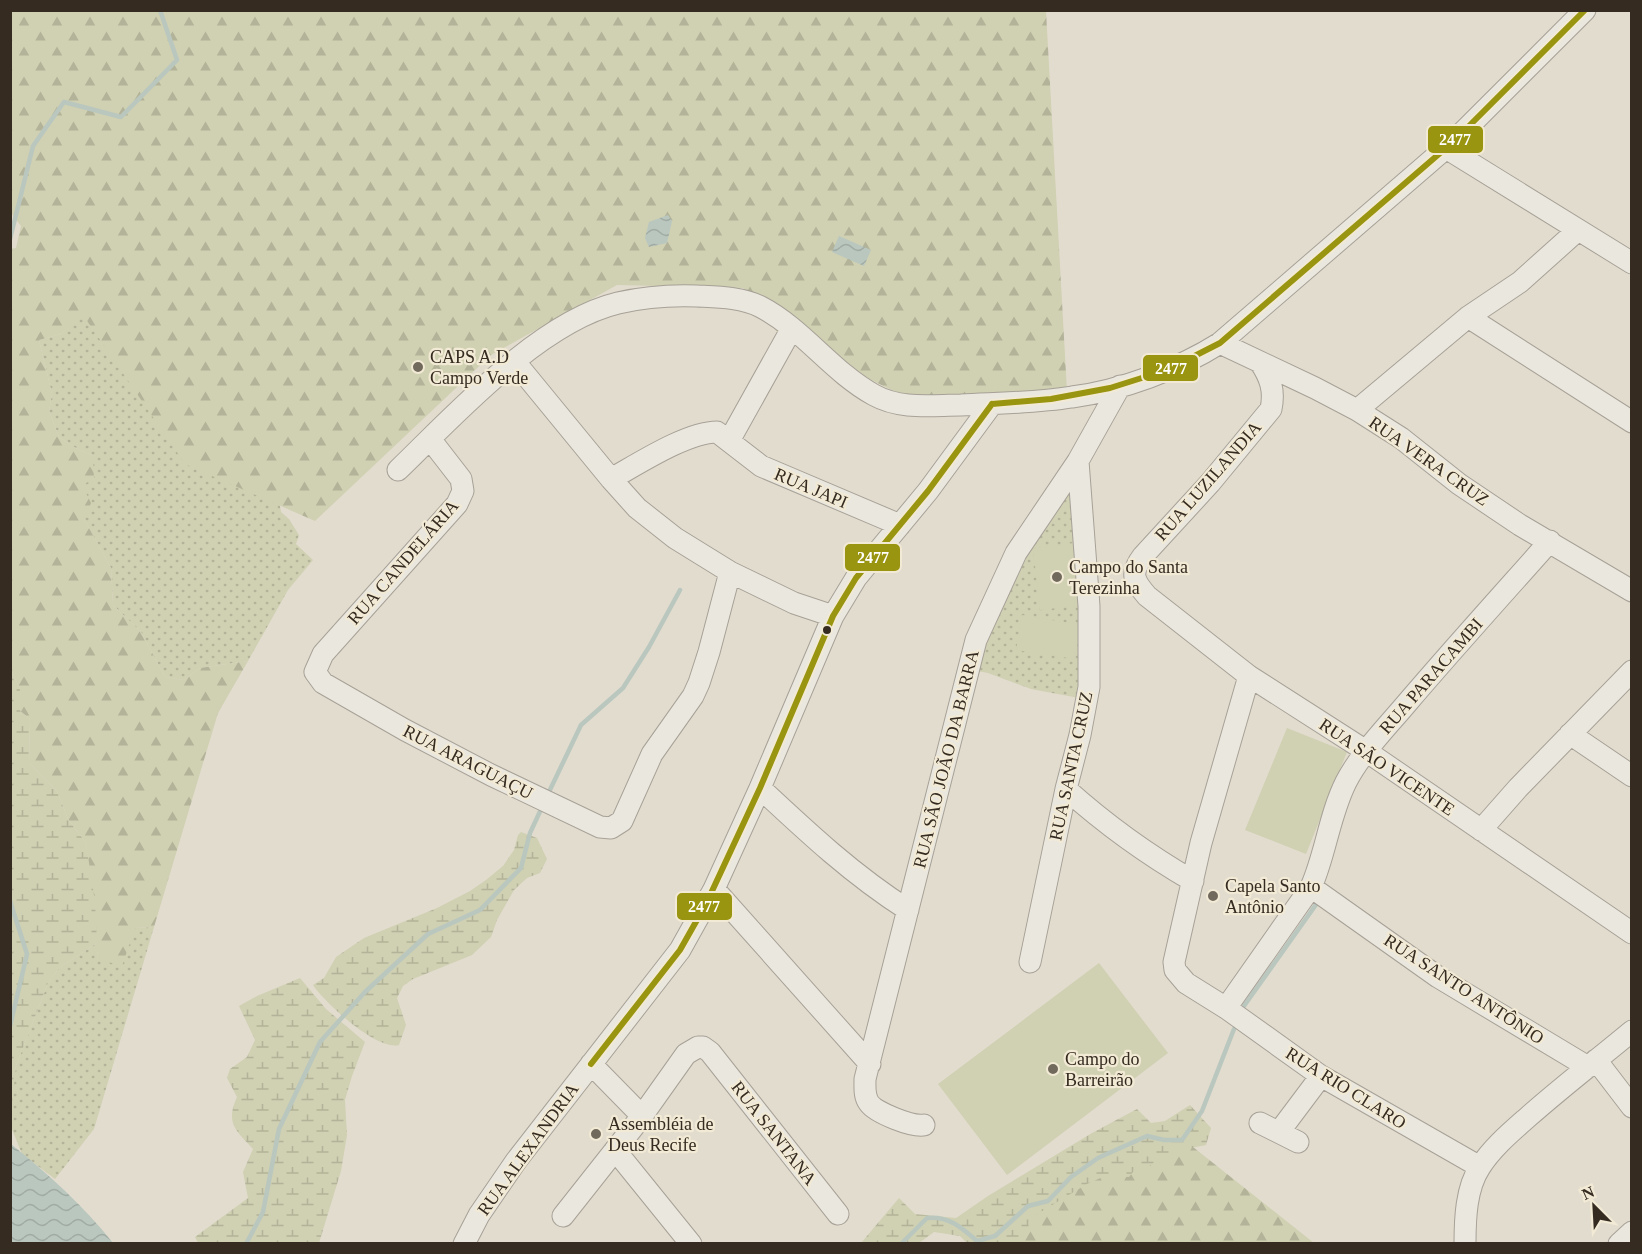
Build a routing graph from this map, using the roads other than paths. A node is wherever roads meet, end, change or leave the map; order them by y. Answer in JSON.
{"nodes":[{"id":1,"x":1582,"y":11,"type":"edge"},
{"id":2,"x":1446,"y":148,"type":"junction"},
{"id":3,"x":1578,"y":230,"type":"junction"},
{"id":4,"x":1632,"y":263,"type":"edge"},
{"id":5,"x":1468,"y":317,"type":"junction"},
{"id":6,"x":792,"y":328,"type":"junction"},
{"id":7,"x":1220,"y":343,"type":"junction"},
{"id":8,"x":515,"y":362,"type":"junction"},
{"id":9,"x":1260,"y":362,"type":"junction"},
{"id":10,"x":1120,"y":386,"type":"junction"},
{"id":11,"x":992,"y":404,"type":"junction"},
{"id":12,"x":1357,"y":410,"type":"junction"},
{"id":13,"x":1632,"y":422,"type":"edge"},
{"id":14,"x":430,"y":440,"type":"junction"},
{"id":15,"x":729,"y":441,"type":"junction"},
{"id":16,"x":1078,"y":461,"type":"junction"},
{"id":17,"x":398,"y":471,"type":"dead end"},
{"id":18,"x":611,"y":479,"type":"junction"},
{"id":19,"x":900,"y":525,"type":"junction"},
{"id":20,"x":1550,"y":542,"type":"junction"},
{"id":21,"x":730,"y":572,"type":"junction"},
{"id":22,"x":1632,"y":591,"type":"edge"},
{"id":23,"x":1147,"y":596,"type":"joint"},
{"id":24,"x":833,"y":616,"type":"junction"},
{"id":25,"x":1632,"y":671,"type":"edge"},
{"id":26,"x":1250,"y":676,"type":"junction"},
{"id":27,"x":323,"y":683,"type":"joint"},
{"id":28,"x":1570,"y":734,"type":"junction"},
{"id":29,"x":1366,"y":751,"type":"junction"},
{"id":30,"x":1632,"y":776,"type":"edge"},
{"id":31,"x":760,"y":788,"type":"junction"},
{"id":32,"x":1066,"y":789,"type":"junction"},
{"id":33,"x":1481,"y":830,"type":"junction"},
{"id":34,"x":1193,"y":881,"type":"junction"},
{"id":35,"x":1311,"y":887,"type":"junction"},
{"id":36,"x":714,"y":889,"type":"junction"},
{"id":37,"x":908,"y":910,"type":"junction"},
{"id":38,"x":1632,"y":933,"type":"edge"},
{"id":39,"x":1030,"y":962,"type":"dead end"},
{"id":40,"x":1226,"y":1008,"type":"junction"},
{"id":41,"x":1632,"y":1031,"type":"edge"},
{"id":42,"x":1592,"y":1063,"type":"junction"},
{"id":43,"x":591,"y":1064,"type":"junction"},
{"id":44,"x":870,"y":1064,"type":"junction"},
{"id":45,"x":1321,"y":1076,"type":"junction"},
{"id":46,"x":1632,"y":1107,"type":"edge"},
{"id":47,"x":642,"y":1116,"type":"junction"},
{"id":48,"x":924,"y":1125,"type":"dead end"},
{"id":49,"x":1298,"y":1143,"type":"dead end"},
{"id":50,"x":615,"y":1150,"type":"junction"},
{"id":51,"x":1479,"y":1167,"type":"junction"},
{"id":52,"x":838,"y":1214,"type":"dead end"},
{"id":53,"x":563,"y":1216,"type":"dead end"},
{"id":54,"x":1632,"y":1232,"type":"edge"},
{"id":55,"x":464,"y":1244,"type":"edge"},
{"id":56,"x":691,"y":1244,"type":"edge"},
{"id":57,"x":1465,"y":1244,"type":"edge"},
{"id":58,"x":1619,"y":1244,"type":"edge"}],
"edges":[{"from":1,"to":2,"type":"street"},
{"from":2,"to":3,"type":"street"},
{"from":2,"to":7,"type":"street"},
{"from":3,"to":4,"type":"street"},
{"from":3,"to":5,"type":"street"},
{"from":5,"to":12,"type":"street"},
{"from":5,"to":13,"type":"street"},
{"from":6,"to":8,"type":"street"},
{"from":6,"to":11,"type":"street"},
{"from":6,"to":15,"type":"street"},
{"from":7,"to":9,"type":"street","name":"RUA VERA CRUZ"},
{"from":7,"to":10,"type":"street"},
{"from":8,"to":14,"type":"street"},
{"from":8,"to":18,"type":"street"},
{"from":9,"to":12,"type":"street","name":"RUA VERA CRUZ"},
{"from":9,"to":23,"type":"street","name":"RUA LUZILANDIA"},
{"from":10,"to":11,"type":"street"},
{"from":10,"to":16,"type":"street","name":"RUA SÃO JOÃO DA BARRA"},
{"from":11,"to":19,"type":"street","name":"RUA ALEXANDRIA"},
{"from":12,"to":20,"type":"street","name":"RUA VERA CRUZ"},
{"from":14,"to":17,"type":"street"},
{"from":14,"to":27,"type":"street","name":"RUA CANDELÁRIA"},
{"from":15,"to":18,"type":"street"},
{"from":15,"to":19,"type":"street","name":"RUA JAPI"},
{"from":16,"to":32,"type":"street","name":"RUA SANTA CRUZ"},
{"from":16,"to":37,"type":"street","name":"RUA SÃO JOÃO DA BARRA"},
{"from":18,"to":21,"type":"street"},
{"from":19,"to":24,"type":"street","name":"RUA ALEXANDRIA"},
{"from":20,"to":22,"type":"street","name":"RUA VERA CRUZ"},
{"from":20,"to":29,"type":"street","name":"RUA PARACAMBI"},
{"from":21,"to":24,"type":"street"},
{"from":21,"to":27,"type":"street","name":"RUA ARAGUAÇU"},
{"from":23,"to":26,"type":"street","name":"RUA SÃO VICENTE"},
{"from":24,"to":31,"type":"street","name":"RUA ALEXANDRIA"},
{"from":25,"to":28,"type":"street"},
{"from":26,"to":29,"type":"street","name":"RUA SÃO VICENTE"},
{"from":26,"to":34,"type":"street"},
{"from":28,"to":30,"type":"street"},
{"from":28,"to":33,"type":"street"},
{"from":29,"to":33,"type":"street","name":"RUA SÃO VICENTE"},
{"from":29,"to":35,"type":"street","name":"RUA PARACAMBI"},
{"from":31,"to":36,"type":"street","name":"RUA ALEXANDRIA"},
{"from":31,"to":37,"type":"street"},
{"from":32,"to":34,"type":"street"},
{"from":32,"to":39,"type":"street","name":"RUA SANTA CRUZ"},
{"from":33,"to":38,"type":"street","name":"RUA SÃO VICENTE"},
{"from":34,"to":40,"type":"street","name":"RUA RIO CLARO"},
{"from":35,"to":40,"type":"street","name":"RUA PARACAMBI"},
{"from":35,"to":42,"type":"street","name":"RUA SANTO ANTÔNIO"},
{"from":36,"to":43,"type":"street","name":"RUA ALEXANDRIA"},
{"from":36,"to":44,"type":"street"},
{"from":37,"to":44,"type":"street","name":"RUA SÃO JOÃO DA BARRA"},
{"from":40,"to":45,"type":"street","name":"RUA RIO CLARO"},
{"from":41,"to":42,"type":"street"},
{"from":42,"to":46,"type":"street"},
{"from":42,"to":51,"type":"street"},
{"from":43,"to":47,"type":"street"},
{"from":43,"to":55,"type":"street","name":"RUA ALEXANDRIA"},
{"from":44,"to":48,"type":"street","name":"RUA SÃO JOÃO DA BARRA"},
{"from":45,"to":49,"type":"street"},
{"from":45,"to":51,"type":"street","name":"RUA RIO CLARO"},
{"from":47,"to":50,"type":"street"},
{"from":47,"to":52,"type":"street","name":"RUA SANTANA"},
{"from":50,"to":53,"type":"street"},
{"from":50,"to":56,"type":"street"},
{"from":51,"to":57,"type":"street"},
{"from":54,"to":58,"type":"street"}]}
